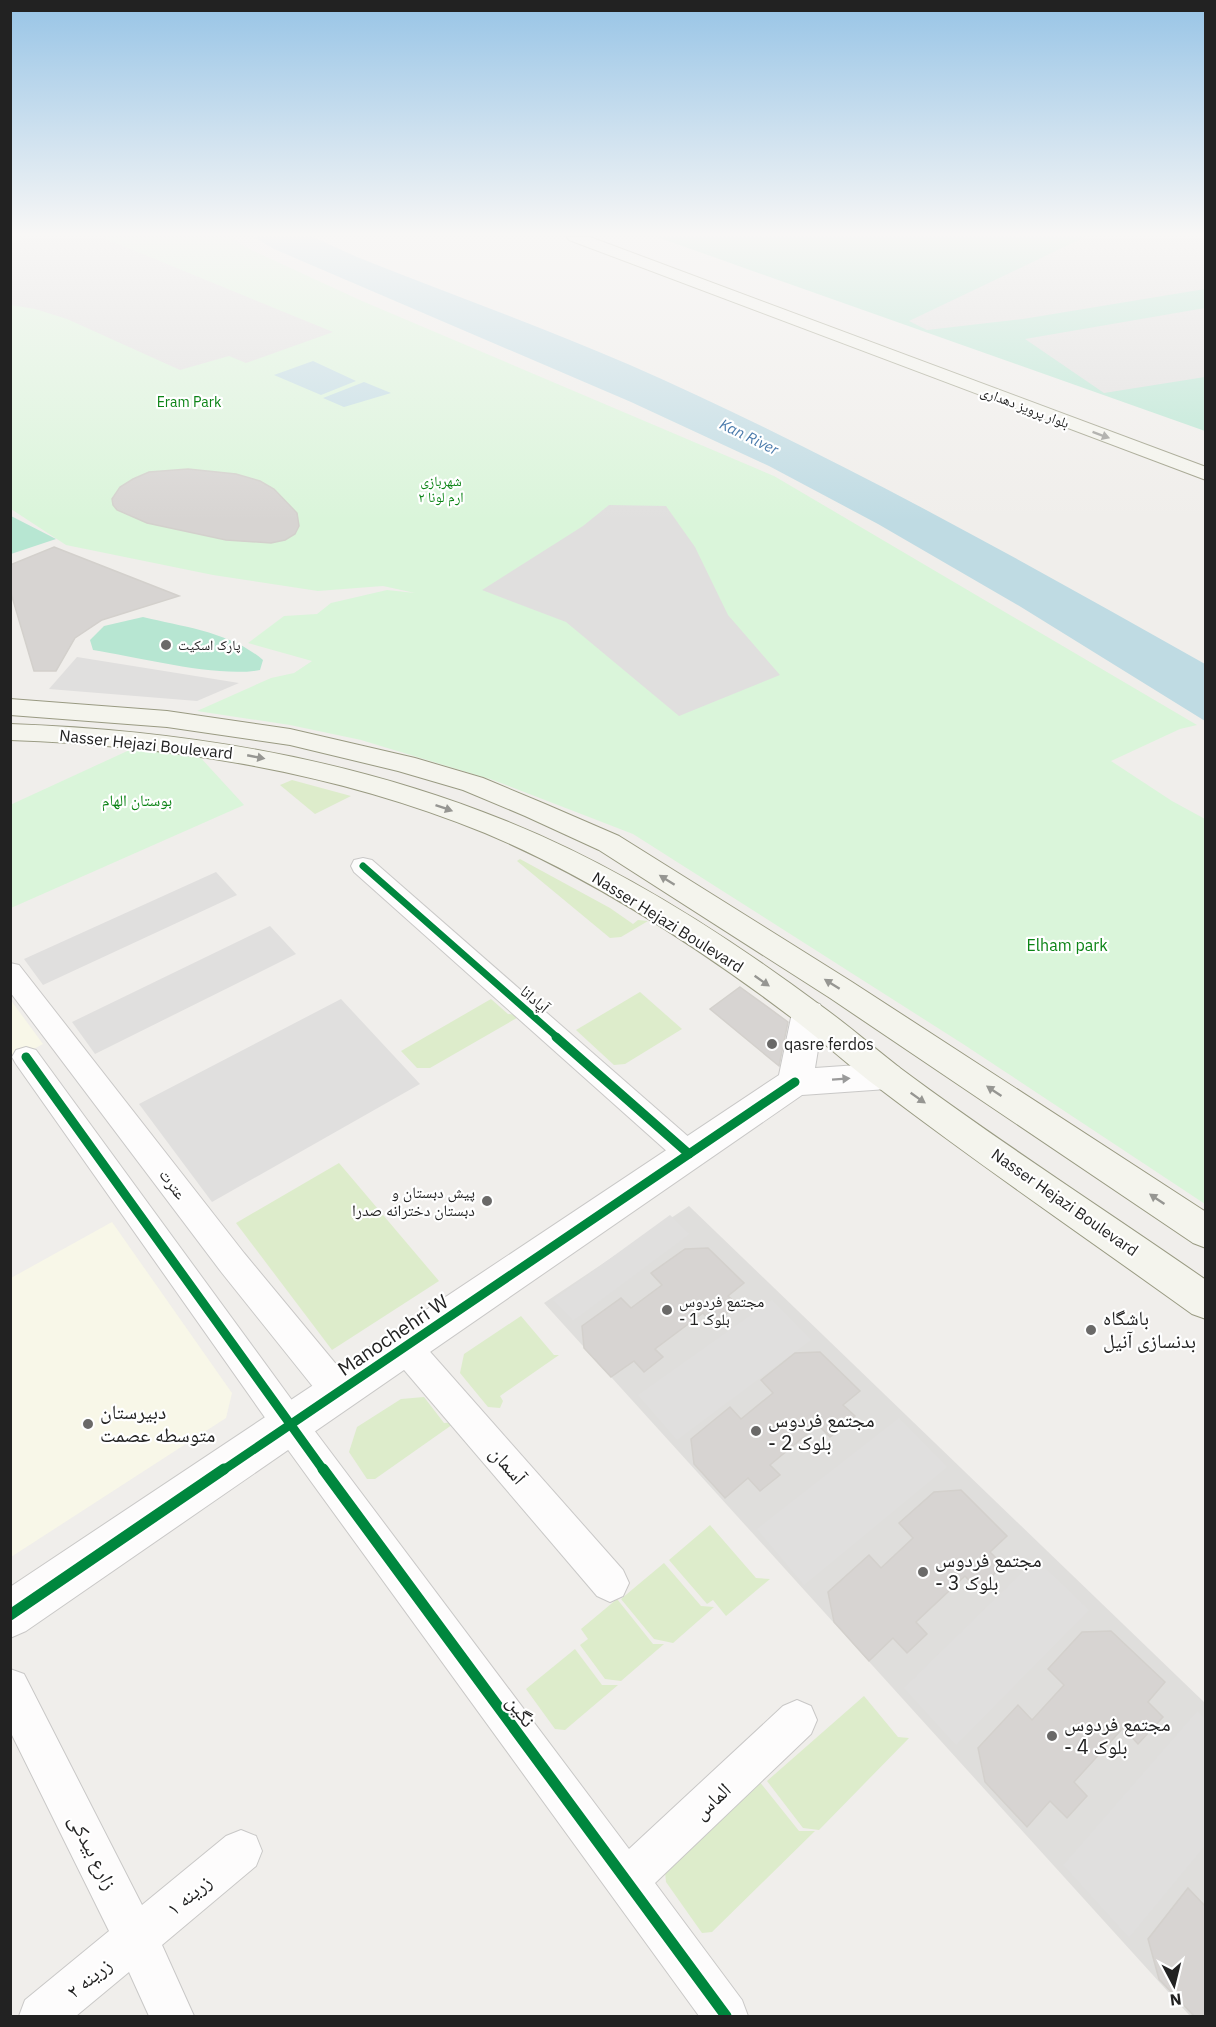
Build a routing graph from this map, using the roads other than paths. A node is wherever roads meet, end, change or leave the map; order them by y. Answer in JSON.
{"nodes":[{"id":1,"x":827,"y":332,"type":"edge"},
{"id":2,"x":869,"y":332,"type":"edge"},
{"id":3,"x":1125,"y":425,"type":"dead end"},
{"id":4,"x":1186,"y":447,"type":"dead end"},
{"id":5,"x":1206,"y":455,"type":"edge"},
{"id":6,"x":1206,"y":474,"type":"edge"},
{"id":7,"x":10,"y":707,"type":"edge"},
{"id":8,"x":10,"y":732,"type":"edge"},
{"id":9,"x":363,"y":866,"type":"dead end"},
{"id":10,"x":10,"y":972,"type":"edge"},
{"id":11,"x":808,"y":1013,"type":"junction"},
{"id":12,"x":27,"y":1057,"type":"dead end"},
{"id":13,"x":887,"y":1076,"type":"junction"},
{"id":14,"x":795,"y":1082,"type":"junction"},
{"id":15,"x":689,"y":1154,"type":"junction"},
{"id":16,"x":1206,"y":1232,"type":"edge"},
{"id":17,"x":1206,"y":1302,"type":"edge"},
{"id":18,"x":405,"y":1347,"type":"junction"},
{"id":19,"x":338,"y":1392,"type":"junction"},
{"id":20,"x":290,"y":1425,"type":"junction"},
{"id":21,"x":610,"y":1583,"type":"dead end"},
{"id":22,"x":10,"y":1615,"type":"edge"},
{"id":23,"x":10,"y":1688,"type":"edge"},
{"id":24,"x":797,"y":1720,"type":"dead end"},
{"id":25,"x":241,"y":1851,"type":"dead end"},
{"id":26,"x":626,"y":1881,"type":"junction"},
{"id":27,"x":136,"y":1939,"type":"junction"},
{"id":28,"x":41,"y":2016,"type":"edge"},
{"id":29,"x":172,"y":2016,"type":"edge"},
{"id":30,"x":726,"y":2016,"type":"edge"}],
"edges":[{"from":1,"to":6,"type":"main road","name":"بلوار پرویز دهداری","one_way":true},
{"from":2,"to":3,"type":"main road","name":"بلوار پرویز دهداری"},
{"from":4,"to":5,"type":"main road"},
{"from":16,"to":7,"type":"main road","name":"Nasser Hejazi Boulevard","one_way":true},
{"from":8,"to":11,"type":"main road","name":"Nasser Hejazi Boulevard","one_way":true},
{"from":9,"to":15,"type":"street","name":"آپادانا"},
{"from":10,"to":19,"type":"street","name":"عترت"},
{"from":11,"to":13,"type":"main road","name":"Nasser Hejazi Boulevard"},
{"from":11,"to":14,"type":"street"},
{"from":12,"to":20,"type":"street","name":"نگین"},
{"from":14,"to":13,"type":"street","one_way":true},
{"from":13,"to":17,"type":"main road","name":"Nasser Hejazi Boulevard","one_way":true},
{"from":14,"to":15,"type":"street","name":"Manochehri W"},
{"from":15,"to":18,"type":"street","name":"Manochehri W"},
{"from":18,"to":19,"type":"street","name":"Manochehri W"},
{"from":18,"to":21,"type":"street","name":"آسمان"},
{"from":19,"to":20,"type":"street","name":"Manochehri W"},
{"from":20,"to":22,"type":"street","name":"Manochehri W"},
{"from":20,"to":26,"type":"street","name":"نگین"},
{"from":23,"to":27,"type":"street","name":"زارع بیدکی"},
{"from":24,"to":26,"type":"street","name":"الماس"},
{"from":25,"to":27,"type":"street","name":"زرینه ۱"},
{"from":26,"to":30,"type":"street","name":"نگین"},
{"from":27,"to":28,"type":"street","name":"زرینه ۲"},
{"from":27,"to":29,"type":"street","name":"زارع بیدکی"}]}
